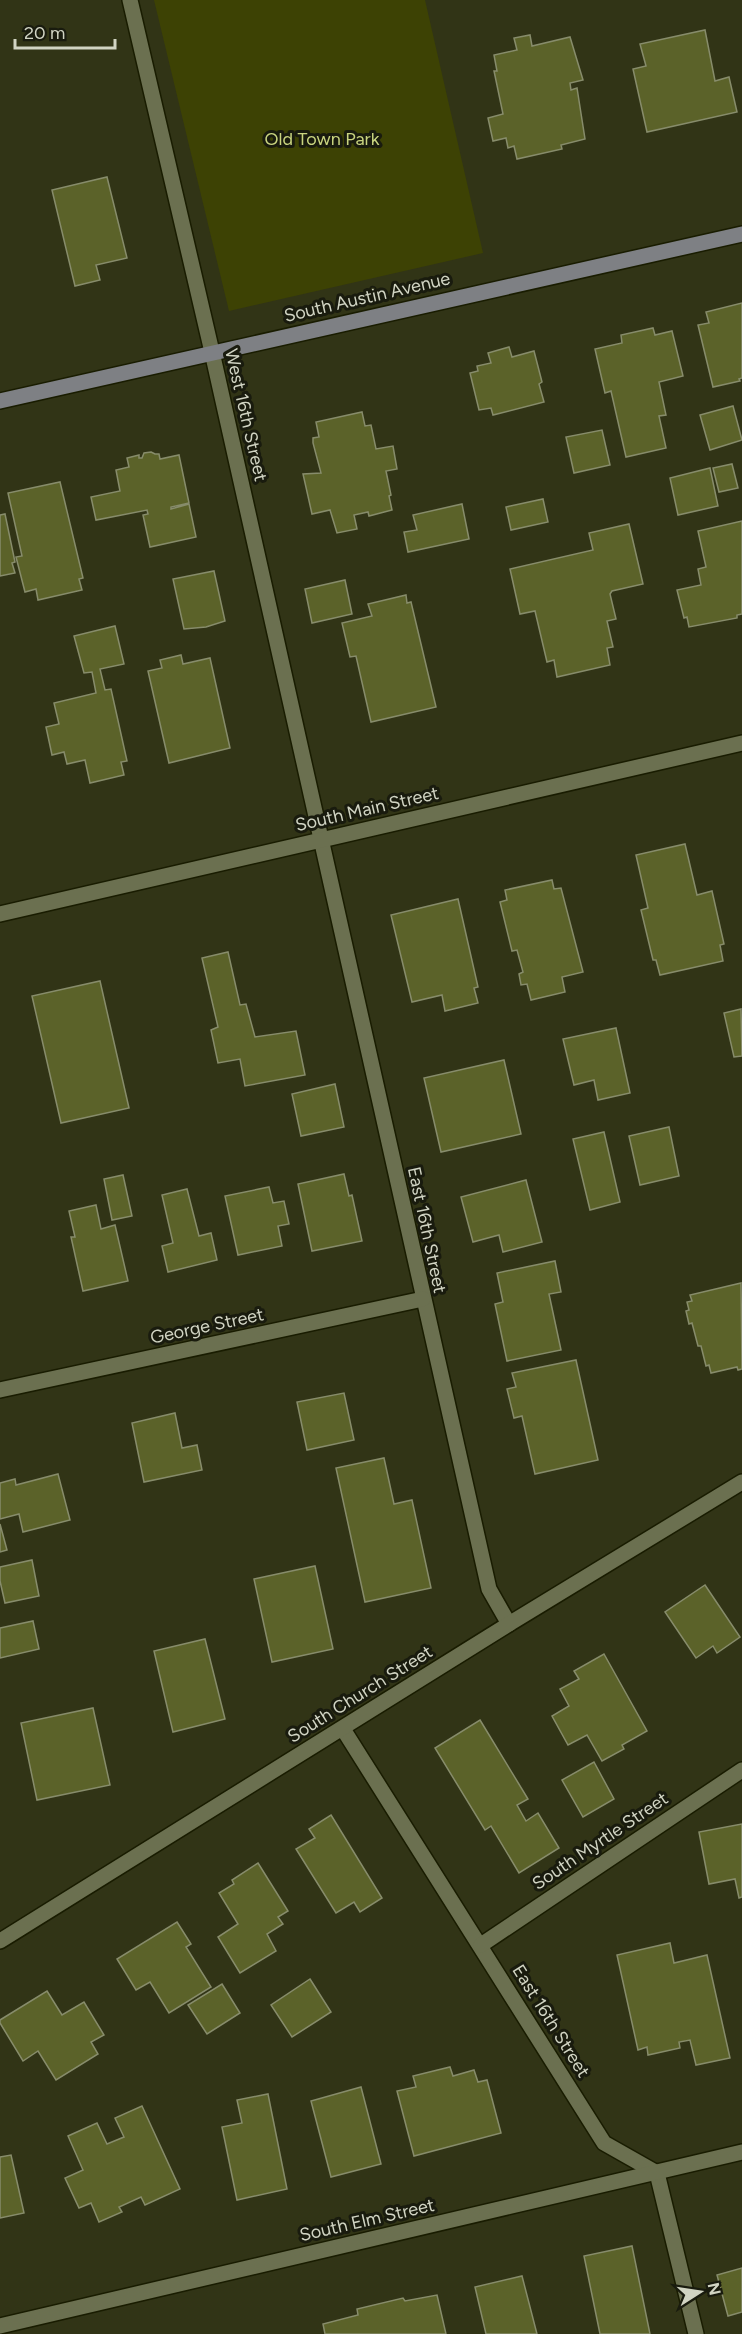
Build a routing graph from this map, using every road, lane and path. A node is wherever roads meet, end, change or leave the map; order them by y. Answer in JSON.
{"nodes":[{"id":1,"x":130,"y":0,"type":"edge"},
{"id":2,"x":742,"y":234,"type":"edge"},
{"id":3,"x":212,"y":352,"type":"junction"},
{"id":4,"x":0,"y":401,"type":"edge"},
{"id":5,"x":742,"y":743,"type":"edge"},
{"id":6,"x":321,"y":840,"type":"junction"},
{"id":7,"x":0,"y":914,"type":"edge"},
{"id":8,"x":423,"y":1299,"type":"junction"},
{"id":9,"x":0,"y":1390,"type":"edge"},
{"id":10,"x":741,"y":1485,"type":"edge"},
{"id":11,"x":509,"y":1624,"type":"junction"},
{"id":12,"x":343,"y":1729,"type":"junction"},
{"id":13,"x":742,"y":1770,"type":"edge"},
{"id":14,"x":1,"y":1936,"type":"edge"},
{"id":15,"x":481,"y":1945,"type":"junction"},
{"id":16,"x":742,"y":2152,"type":"edge"},
{"id":17,"x":657,"y":2173,"type":"junction"},
{"id":18,"x":0,"y":2326,"type":"edge"},
{"id":19,"x":696,"y":2334,"type":"edge"}],
"edges":[{"from":1,"to":3,"type":"street","name":"West 16th Street"},
{"from":2,"to":3,"type":"main road","name":"South Austin Avenue"},
{"from":3,"to":4,"type":"main road","name":"South Austin Avenue"},
{"from":3,"to":6,"type":"street","name":"West 16th Street"},
{"from":5,"to":6,"type":"street","name":"South Main Street"},
{"from":6,"to":7,"type":"street","name":"South Main Street"},
{"from":6,"to":8,"type":"street","name":"East 16th Street"},
{"from":8,"to":9,"type":"street","name":"George Street"},
{"from":8,"to":11,"type":"street","name":"East 16th Street"},
{"from":10,"to":11,"type":"street","name":"South Church Street"},
{"from":11,"to":12,"type":"street","name":"South Church Street"},
{"from":12,"to":14,"type":"street","name":"South Church Street"},
{"from":12,"to":15,"type":"street","name":"East 16th Street"},
{"from":13,"to":15,"type":"street","name":"South Myrtle Street"},
{"from":15,"to":17,"type":"street","name":"East 16th Street"},
{"from":16,"to":17,"type":"street","name":"South Elm Street"},
{"from":17,"to":18,"type":"street","name":"South Elm Street"},
{"from":17,"to":19,"type":"street"}]}
